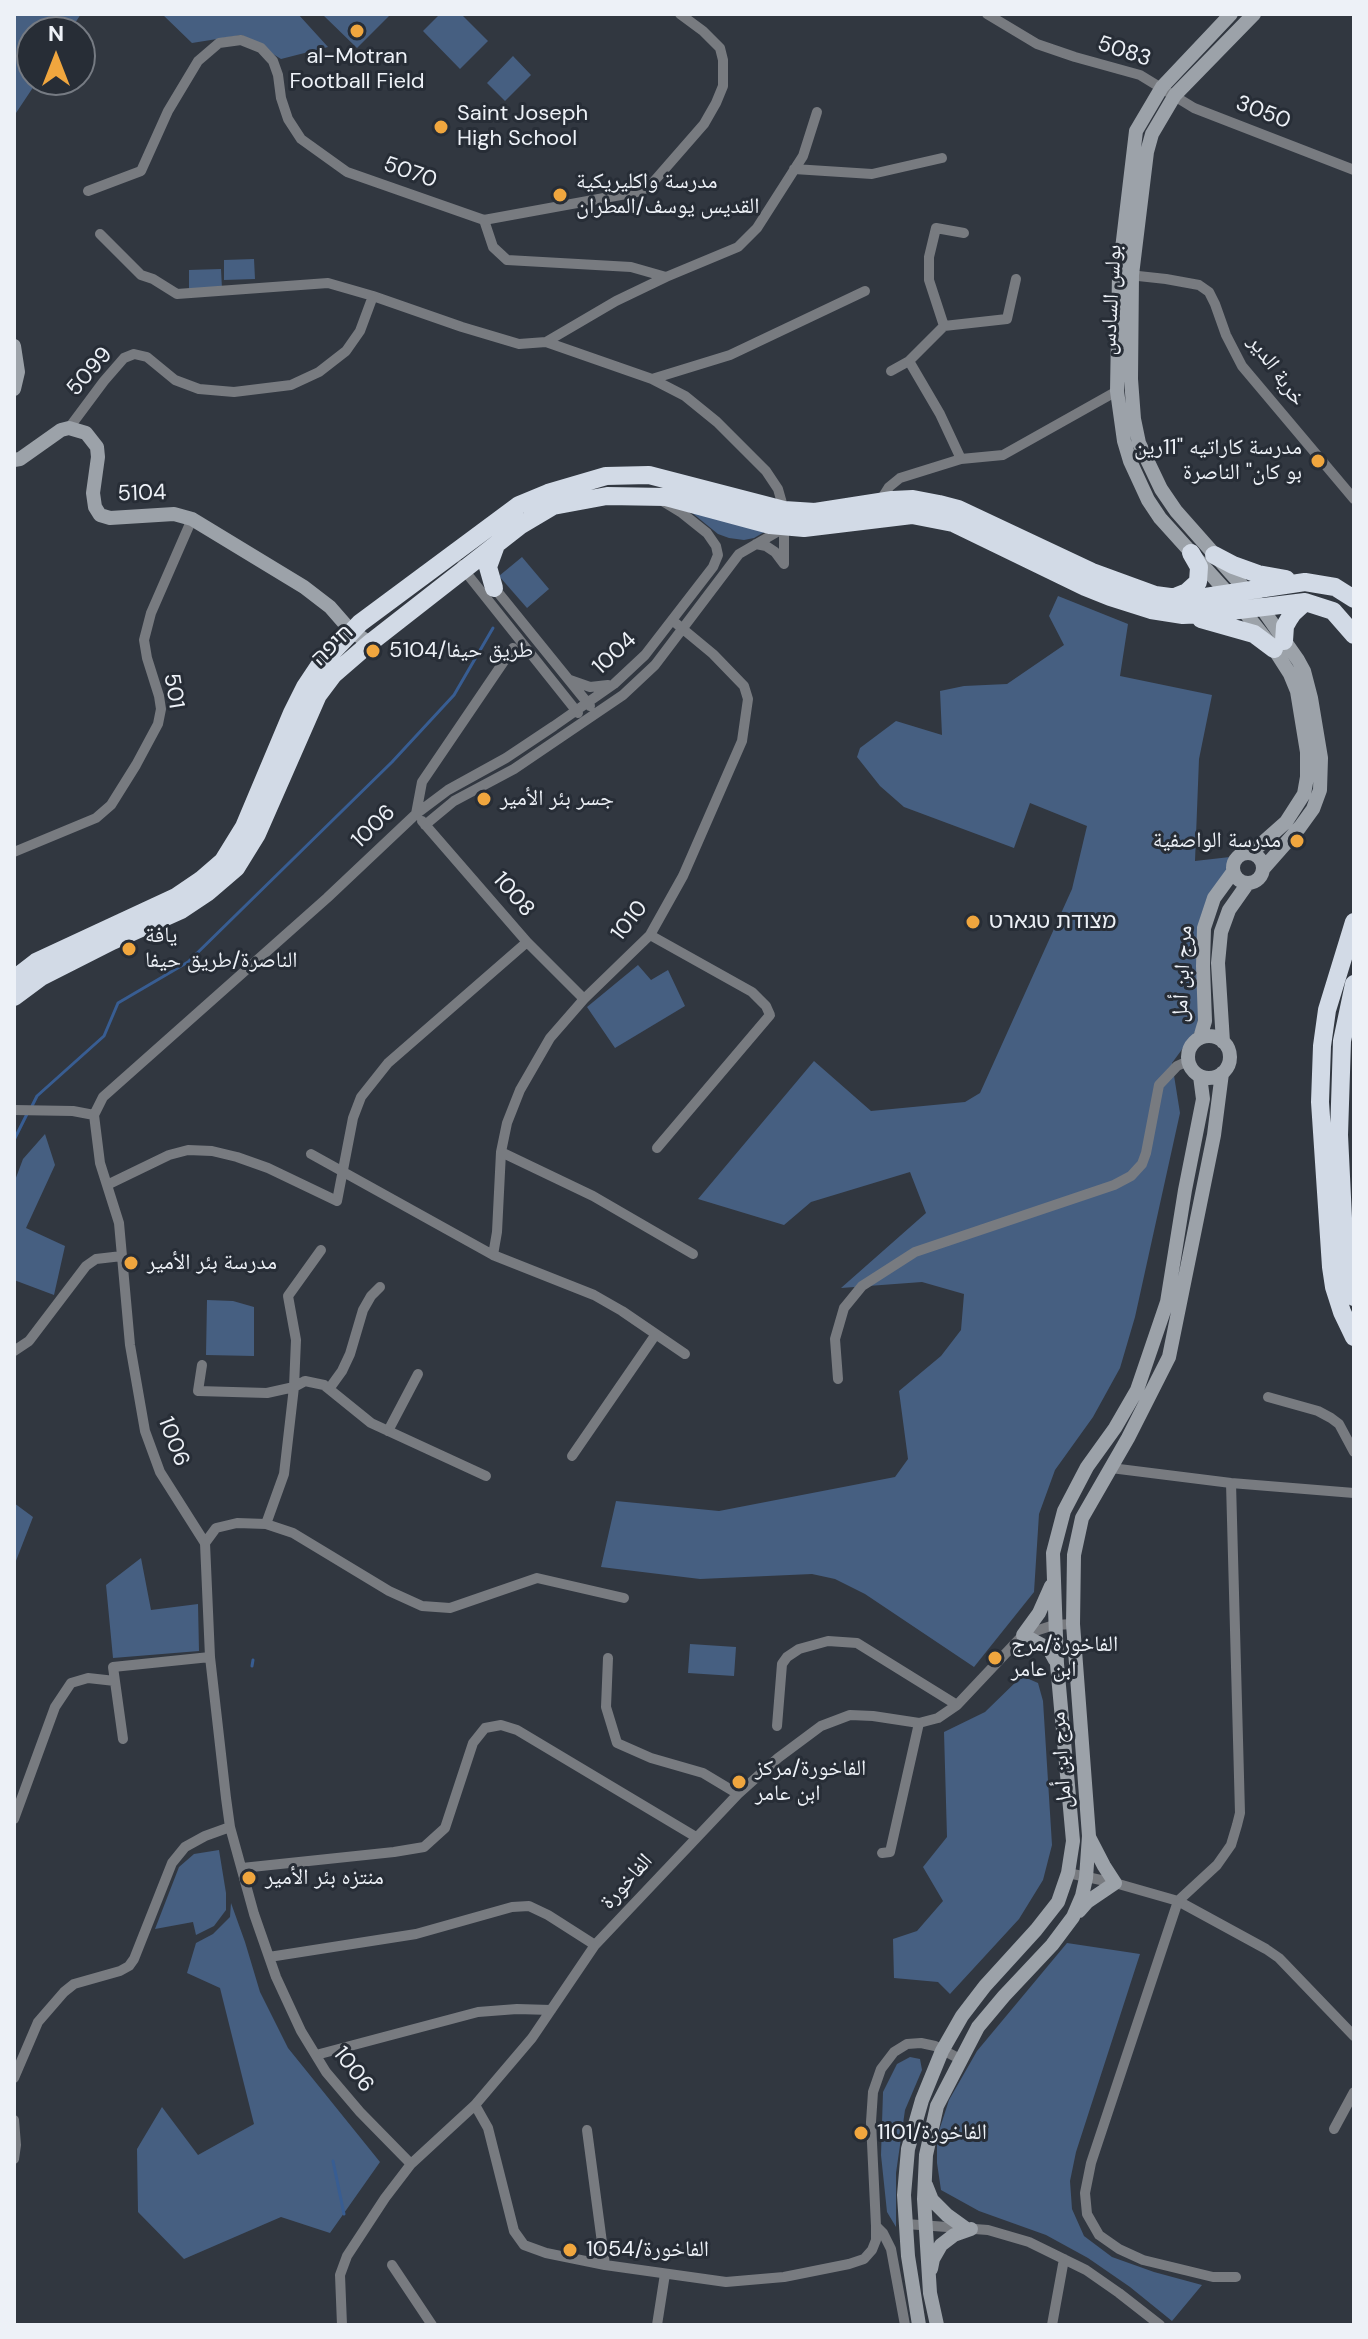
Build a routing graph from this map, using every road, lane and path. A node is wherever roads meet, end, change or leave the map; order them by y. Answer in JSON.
{"nodes":[{"id":1,"x":680,"y":14,"type":"edge"},
{"id":2,"x":987,"y":14,"type":"edge"},
{"id":3,"x":1231,"y":14,"type":"edge"},
{"id":4,"x":1254,"y":14,"type":"edge"},
{"id":5,"x":1168,"y":91,"type":"junction"},
{"id":6,"x":817,"y":112,"type":"dead end"},
{"id":7,"x":942,"y":158,"type":"dead end"},
{"id":8,"x":794,"y":169,"type":"junction"},
{"id":9,"x":1354,"y":170,"type":"edge"},
{"id":10,"x":88,"y":191,"type":"dead end"},
{"id":11,"x":484,"y":220,"type":"junction"},
{"id":12,"x":964,"y":233,"type":"dead end"},
{"id":13,"x":100,"y":234,"type":"dead end"},
{"id":14,"x":1126,"y":275,"type":"junction"},
{"id":15,"x":666,"y":277,"type":"junction"},
{"id":16,"x":1016,"y":279,"type":"dead end"},
{"id":17,"x":865,"y":291,"type":"dead end"},
{"id":18,"x":373,"y":296,"type":"junction"},
{"id":19,"x":944,"y":326,"type":"junction"},
{"id":20,"x":546,"y":342,"type":"junction"},
{"id":21,"x":14,"y":346,"type":"edge"},
{"id":22,"x":909,"y":361,"type":"junction"},
{"id":23,"x":891,"y":371,"type":"dead end"},
{"id":24,"x":652,"y":379,"type":"junction"},
{"id":25,"x":14,"y":389,"type":"edge"},
{"id":26,"x":1117,"y":391,"type":"junction"},
{"id":27,"x":69,"y":428,"type":"junction"},
{"id":28,"x":961,"y":459,"type":"junction"},
{"id":29,"x":14,"y":460,"type":"edge"},
{"id":30,"x":774,"y":482,"type":"junction"},
{"id":31,"x":631,"y":495,"type":"junction"},
{"id":32,"x":1354,"y":499,"type":"edge"},
{"id":33,"x":877,"y":510,"type":"junction"},
{"id":34,"x":778,"y":515,"type":"junction"},
{"id":35,"x":192,"y":519,"type":"junction"},
{"id":36,"x":497,"y":543,"type":"junction"},
{"id":37,"x":756,"y":544,"type":"junction"},
{"id":38,"x":1191,"y":553,"type":"junction"},
{"id":39,"x":1214,"y":555,"type":"junction"},
{"id":40,"x":465,"y":561,"type":"junction"},
{"id":41,"x":1305,"y":582,"type":"junction"},
{"id":42,"x":494,"y":588,"type":"junction"},
{"id":43,"x":1248,"y":591,"type":"junction"},
{"id":44,"x":1229,"y":594,"type":"junction"},
{"id":45,"x":1354,"y":599,"type":"edge"},
{"id":46,"x":1305,"y":602,"type":"junction"},
{"id":47,"x":1165,"y":604,"type":"junction"},
{"id":48,"x":1252,"y":608,"type":"junction"},
{"id":49,"x":672,"y":620,"type":"junction"},
{"id":50,"x":356,"y":627,"type":"junction"},
{"id":51,"x":684,"y":627,"type":"junction"},
{"id":52,"x":1354,"y":635,"type":"edge"},
{"id":53,"x":370,"y":643,"type":"junction"},
{"id":54,"x":1279,"y":645,"type":"junction"},
{"id":55,"x":513,"y":648,"type":"dead end"},
{"id":56,"x":569,"y":680,"type":"junction"},
{"id":57,"x":614,"y":684,"type":"junction"},
{"id":58,"x":561,"y":691,"type":"junction"},
{"id":59,"x":588,"y":703,"type":"junction"},
{"id":60,"x":576,"y":710,"type":"junction"},
{"id":61,"x":596,"y":713,"type":"junction"},
{"id":62,"x":562,"y":721,"type":"junction"},
{"id":63,"x":585,"y":722,"type":"junction"},
{"id":64,"x":416,"y":814,"type":"junction"},
{"id":65,"x":425,"y":825,"type":"junction"},
{"id":66,"x":14,"y":852,"type":"edge"},
{"id":67,"x":1251,"y":853,"type":"junction"},
{"id":68,"x":1263,"y":869,"type":"junction"},
{"id":69,"x":1233,"y":872,"type":"junction"},
{"id":70,"x":1248,"y":883,"type":"junction"},
{"id":71,"x":1354,"y":922,"type":"edge"},
{"id":72,"x":650,"y":935,"type":"junction"},
{"id":73,"x":527,"y":942,"type":"junction"},
{"id":74,"x":14,"y":979,"type":"edge"},
{"id":75,"x":1354,"y":984,"type":"edge"},
{"id":76,"x":14,"y":997,"type":"edge"},
{"id":77,"x":584,"y":999,"type":"junction"},
{"id":78,"x":1200,"y":1038,"type":"junction"},
{"id":79,"x":1223,"y":1042,"type":"junction"},
{"id":80,"x":1188,"y":1061,"type":"junction"},
{"id":81,"x":1222,"y":1073,"type":"junction"},
{"id":82,"x":1200,"y":1076,"type":"junction"},
{"id":83,"x":14,"y":1110,"type":"edge"},
{"id":84,"x":94,"y":1115,"type":"junction"},
{"id":85,"x":657,"y":1148,"type":"dead end"},
{"id":86,"x":501,"y":1152,"type":"junction"},
{"id":87,"x":311,"y":1154,"type":"dead end"},
{"id":88,"x":344,"y":1172,"type":"junction"},
{"id":89,"x":107,"y":1185,"type":"junction"},
{"id":90,"x":321,"y":1250,"type":"dead end"},
{"id":91,"x":693,"y":1254,"type":"dead end"},
{"id":92,"x":493,"y":1255,"type":"junction"},
{"id":93,"x":122,"y":1256,"type":"junction"},
{"id":94,"x":380,"y":1287,"type":"dead end"},
{"id":95,"x":1350,"y":1311,"type":"edge"},
{"id":96,"x":656,"y":1334,"type":"junction"},
{"id":97,"x":1354,"y":1337,"type":"edge"},
{"id":98,"x":14,"y":1351,"type":"edge"},
{"id":99,"x":685,"y":1354,"type":"dead end"},
{"id":100,"x":202,"y":1365,"type":"dead end"},
{"id":101,"x":418,"y":1374,"type":"dead end"},
{"id":102,"x":838,"y":1379,"type":"dead end"},
{"id":103,"x":294,"y":1387,"type":"junction"},
{"id":104,"x":329,"y":1389,"type":"junction"},
{"id":105,"x":1268,"y":1397,"type":"dead end"},
{"id":106,"x":388,"y":1431,"type":"junction"},
{"id":107,"x":1354,"y":1452,"type":"edge"},
{"id":108,"x":572,"y":1456,"type":"dead end"},
{"id":109,"x":1111,"y":1468,"type":"junction"},
{"id":110,"x":486,"y":1476,"type":"dead end"},
{"id":111,"x":1231,"y":1483,"type":"junction"},
{"id":112,"x":1354,"y":1493,"type":"edge"},
{"id":113,"x":266,"y":1524,"type":"junction"},
{"id":114,"x":205,"y":1543,"type":"junction"},
{"id":115,"x":1053,"y":1582,"type":"junction"},
{"id":116,"x":624,"y":1598,"type":"dead end"},
{"id":117,"x":1073,"y":1624,"type":"junction"},
{"id":118,"x":1054,"y":1625,"type":"junction"},
{"id":119,"x":1023,"y":1635,"type":"junction"},
{"id":120,"x":210,"y":1657,"type":"junction"},
{"id":121,"x":608,"y":1658,"type":"dead end"},
{"id":122,"x":1057,"y":1664,"type":"junction"},
{"id":123,"x":115,"y":1681,"type":"junction"},
{"id":124,"x":957,"y":1705,"type":"junction"},
{"id":125,"x":919,"y":1723,"type":"junction"},
{"id":126,"x":777,"y":1726,"type":"dead end"},
{"id":127,"x":123,"y":1739,"type":"dead end"},
{"id":128,"x":738,"y":1794,"type":"junction"},
{"id":129,"x":14,"y":1819,"type":"edge"},
{"id":130,"x":230,"y":1827,"type":"junction"},
{"id":131,"x":1089,"y":1836,"type":"junction"},
{"id":132,"x":696,"y":1837,"type":"junction"},
{"id":133,"x":882,"y":1853,"type":"dead end"},
{"id":134,"x":242,"y":1868,"type":"junction"},
{"id":135,"x":1068,"y":1873,"type":"junction"},
{"id":136,"x":1086,"y":1878,"type":"junction"},
{"id":137,"x":1115,"y":1883,"type":"junction"},
{"id":138,"x":1178,"y":1901,"type":"junction"},
{"id":139,"x":1073,"y":1917,"type":"junction"},
{"id":140,"x":595,"y":1945,"type":"junction"},
{"id":141,"x":269,"y":1957,"type":"junction"},
{"id":142,"x":551,"y":2010,"type":"junction"},
{"id":143,"x":1354,"y":2036,"type":"edge"},
{"id":144,"x":942,"y":2051,"type":"junction"},
{"id":145,"x":316,"y":2055,"type":"junction"},
{"id":146,"x":960,"y":2059,"type":"junction"},
{"id":147,"x":14,"y":2078,"type":"edge"},
{"id":148,"x":1354,"y":2092,"type":"edge"},
{"id":149,"x":475,"y":2105,"type":"junction"},
{"id":150,"x":14,"y":2120,"type":"edge"},
{"id":151,"x":1334,"y":2129,"type":"dead end"},
{"id":152,"x":587,"y":2130,"type":"dead end"},
{"id":153,"x":14,"y":2159,"type":"edge"},
{"id":154,"x":411,"y":2164,"type":"junction"},
{"id":155,"x":925,"y":2181,"type":"junction"},
{"id":156,"x":906,"y":2224,"type":"junction"},
{"id":157,"x":925,"y":2224,"type":"junction"},
{"id":158,"x":876,"y":2226,"type":"junction"},
{"id":159,"x":968,"y":2228,"type":"junction"},
{"id":160,"x":1064,"y":2259,"type":"junction"},
{"id":161,"x":392,"y":2265,"type":"dead end"},
{"id":162,"x":605,"y":2265,"type":"junction"},
{"id":163,"x":665,"y":2274,"type":"junction"},
{"id":164,"x":1236,"y":2277,"type":"dead end"},
{"id":165,"x":929,"y":2282,"type":"junction"},
{"id":166,"x":342,"y":2325,"type":"edge"},
{"id":167,"x":432,"y":2325,"type":"edge"},
{"id":168,"x":657,"y":2325,"type":"edge"},
{"id":169,"x":905,"y":2325,"type":"edge"},
{"id":170,"x":919,"y":2325,"type":"edge"},
{"id":171,"x":937,"y":2325,"type":"edge"},
{"id":172,"x":1052,"y":2325,"type":"edge"},
{"id":173,"x":1160,"y":2325,"type":"edge"}],
"edges":[{"from":1,"to":11,"type":"street","name":"5070"},
{"from":2,"to":5,"type":"street","name":"5083"},
{"from":3,"to":5,"type":"street","name":"بولس السادس"},
{"from":4,"to":5,"type":"street","name":"بولس السادس"},
{"from":5,"to":9,"type":"street","name":"3050"},
{"from":5,"to":14,"type":"street","name":"بولس السادس"},
{"from":6,"to":8,"type":"street"},
{"from":7,"to":8,"type":"street"},
{"from":8,"to":15,"type":"street"},
{"from":10,"to":11,"type":"street","name":"5070"},
{"from":11,"to":15,"type":"street"},
{"from":12,"to":19,"type":"street"},
{"from":13,"to":18,"type":"street"},
{"from":14,"to":26,"type":"street","name":"بولس السادس"},
{"from":14,"to":32,"type":"street","name":"خربة الدير"},
{"from":14,"to":39,"type":"street","name":"بولس السادس"},
{"from":15,"to":20,"type":"street"},
{"from":16,"to":19,"type":"street"},
{"from":17,"to":24,"type":"street"},
{"from":18,"to":20,"type":"street"},
{"from":18,"to":27,"type":"street","name":"5099"},
{"from":19,"to":22,"type":"street"},
{"from":20,"to":24,"type":"street"},
{"from":21,"to":25,"type":"street"},
{"from":22,"to":23,"type":"street"},
{"from":22,"to":28,"type":"street"},
{"from":24,"to":30,"type":"street"},
{"from":26,"to":28,"type":"street"},
{"from":26,"to":38,"type":"street","name":"بولس السادس"},
{"from":27,"to":29,"type":"street"},
{"from":27,"to":35,"type":"street","name":"5104"},
{"from":28,"to":33,"type":"street"},
{"from":30,"to":34,"type":"street"},
{"from":30,"to":34,"type":"street"},
{"from":31,"to":34,"type":"highway","name":"חיפה"},
{"from":31,"to":36,"type":"highway","name":"חיפה"},
{"from":31,"to":49,"type":"street","name":"1004"},
{"from":33,"to":34,"type":"highway"},
{"from":33,"to":47,"type":"highway"},
{"from":34,"to":37,"type":"street","name":"1004"},
{"from":34,"to":37,"type":"street"},
{"from":34,"to":40,"type":"highway","name":"חיפה"},
{"from":35,"to":50,"type":"street","name":"5104"},
{"from":35,"to":66,"type":"street","name":"501"},
{"from":36,"to":40,"type":"highway","name":"חיפה"},
{"from":36,"to":42,"type":"highway"},
{"from":37,"to":51,"type":"street","name":"1004"},
{"from":38,"to":44,"type":"street","name":"بولس السادس"},
{"from":38,"to":47,"type":"highway"},
{"from":39,"to":41,"type":"highway"},
{"from":39,"to":43,"type":"street","name":"بولس السادس"},
{"from":40,"to":42,"type":"street"},
{"from":40,"to":50,"type":"highway","name":"חיפה"},
{"from":40,"to":53,"type":"highway","name":"חיפה"},
{"from":40,"to":58,"type":"street"},
{"from":41,"to":43,"type":"highway"},
{"from":41,"to":45,"type":"highway"},
{"from":42,"to":56,"type":"street"},
{"from":43,"to":44,"type":"highway"},
{"from":43,"to":48,"type":"street"},
{"from":44,"to":47,"type":"highway"},
{"from":44,"to":48,"type":"street"},
{"from":46,"to":48,"type":"highway"},
{"from":46,"to":52,"type":"highway"},
{"from":46,"to":54,"type":"highway"},
{"from":47,"to":48,"type":"highway"},
{"from":47,"to":54,"type":"highway"},
{"from":48,"to":54,"type":"street"},
{"from":49,"to":51,"type":"street","name":"1010"},
{"from":49,"to":57,"type":"street","name":"1004"},
{"from":50,"to":53,"type":"street","name":"5104"},
{"from":50,"to":74,"type":"highway","name":"חיפה"},
{"from":51,"to":61,"type":"street","name":"1004"},
{"from":51,"to":72,"type":"street","name":"1010"},
{"from":53,"to":76,"type":"highway","name":"חיפה"},
{"from":54,"to":67,"type":"street"},
{"from":54,"to":68,"type":"street"},
{"from":55,"to":64,"type":"street"},
{"from":56,"to":57,"type":"street"},
{"from":56,"to":59,"type":"street"},
{"from":57,"to":59,"type":"street","name":"1004"},
{"from":58,"to":60,"type":"street"},
{"from":58,"to":62,"type":"street"},
{"from":59,"to":60,"type":"street","name":"1004"},
{"from":59,"to":61,"type":"street"},
{"from":60,"to":62,"type":"street","name":"1004"},
{"from":60,"to":63,"type":"street"},
{"from":61,"to":63,"type":"street","name":"1004"},
{"from":62,"to":64,"type":"street","name":"1004"},
{"from":63,"to":65,"type":"street","name":"1004"},
{"from":64,"to":65,"type":"street","name":"1008"},
{"from":64,"to":84,"type":"street","name":"1006"},
{"from":65,"to":73,"type":"street","name":"1008"},
{"from":67,"to":68,"type":"street"},
{"from":67,"to":69,"type":"street"},
{"from":68,"to":70,"type":"street"},
{"from":69,"to":70,"type":"street"},
{"from":69,"to":78,"type":"street","name":"مرج ابن أمل"},
{"from":70,"to":79,"type":"street","name":"مرج ابن أمل"},
{"from":71,"to":95,"type":"highway"},
{"from":72,"to":77,"type":"street","name":"1010"},
{"from":72,"to":85,"type":"street"},
{"from":73,"to":77,"type":"street","name":"1008"},
{"from":73,"to":88,"type":"street"},
{"from":75,"to":95,"type":"highway"},
{"from":77,"to":86,"type":"street","name":"1010"},
{"from":78,"to":79,"type":"street"},
{"from":78,"to":80,"type":"street"},
{"from":79,"to":81,"type":"street"},
{"from":80,"to":82,"type":"street"},
{"from":80,"to":102,"type":"street"},
{"from":81,"to":82,"type":"street"},
{"from":81,"to":109,"type":"street","name":"مرج ابن أمل"},
{"from":82,"to":115,"type":"street","name":"مرج ابن أمل"},
{"from":83,"to":84,"type":"street"},
{"from":84,"to":89,"type":"street","name":"1006"},
{"from":86,"to":91,"type":"street"},
{"from":86,"to":92,"type":"street","name":"1010"},
{"from":87,"to":88,"type":"street"},
{"from":88,"to":89,"type":"street"},
{"from":88,"to":92,"type":"street"},
{"from":89,"to":93,"type":"street","name":"1006"},
{"from":90,"to":103,"type":"street"},
{"from":92,"to":96,"type":"street"},
{"from":93,"to":98,"type":"street"},
{"from":93,"to":114,"type":"street","name":"1006"},
{"from":94,"to":104,"type":"street"},
{"from":95,"to":97,"type":"highway"},
{"from":96,"to":99,"type":"street"},
{"from":96,"to":108,"type":"street"},
{"from":100,"to":103,"type":"street"},
{"from":101,"to":106,"type":"street"},
{"from":103,"to":104,"type":"street"},
{"from":103,"to":113,"type":"street"},
{"from":104,"to":106,"type":"street"},
{"from":105,"to":107,"type":"street"},
{"from":106,"to":110,"type":"street"},
{"from":109,"to":111,"type":"street"},
{"from":109,"to":117,"type":"street","name":"مرج ابن أمل"},
{"from":111,"to":112,"type":"street"},
{"from":111,"to":138,"type":"street"},
{"from":113,"to":114,"type":"street"},
{"from":113,"to":116,"type":"street"},
{"from":114,"to":120,"type":"street","name":"1006"},
{"from":115,"to":118,"type":"street","name":"مرج ابن أمل"},
{"from":115,"to":119,"type":"street"},
{"from":117,"to":118,"type":"street"},
{"from":117,"to":131,"type":"street","name":"مرج ابن أمل"},
{"from":118,"to":119,"type":"street"},
{"from":118,"to":122,"type":"street","name":"مرج ابن أمل"},
{"from":119,"to":122,"type":"street"},
{"from":119,"to":124,"type":"street"},
{"from":120,"to":123,"type":"street"},
{"from":120,"to":130,"type":"street","name":"1006"},
{"from":121,"to":128,"type":"street"},
{"from":122,"to":135,"type":"street","name":"مرج ابن أمل"},
{"from":123,"to":127,"type":"street"},
{"from":123,"to":129,"type":"street"},
{"from":124,"to":125,"type":"street"},
{"from":124,"to":126,"type":"street"},
{"from":125,"to":128,"type":"street","name":"الفاخورة"},
{"from":125,"to":133,"type":"street"},
{"from":128,"to":132,"type":"street","name":"الفاخورة"},
{"from":130,"to":134,"type":"street","name":"1006"},
{"from":130,"to":147,"type":"street"},
{"from":131,"to":136,"type":"street","name":"مرج ابن أمل"},
{"from":131,"to":137,"type":"street"},
{"from":132,"to":134,"type":"street"},
{"from":132,"to":140,"type":"street","name":"الفاخورة"},
{"from":134,"to":141,"type":"street","name":"1006"},
{"from":135,"to":136,"type":"street"},
{"from":135,"to":144,"type":"street","name":"مرج ابن أمل"},
{"from":136,"to":137,"type":"street"},
{"from":136,"to":139,"type":"street","name":"مرج ابن أمل"},
{"from":137,"to":138,"type":"street"},
{"from":137,"to":139,"type":"street"},
{"from":138,"to":143,"type":"street"},
{"from":138,"to":164,"type":"street"},
{"from":139,"to":146,"type":"street","name":"مرج ابن أمل"},
{"from":140,"to":141,"type":"street"},
{"from":140,"to":142,"type":"street","name":"الفاخورة"},
{"from":141,"to":145,"type":"street","name":"1006"},
{"from":142,"to":145,"type":"street"},
{"from":142,"to":149,"type":"street","name":"الفاخورة"},
{"from":144,"to":146,"type":"street"},
{"from":144,"to":156,"type":"street","name":"مرج ابن أمل"},
{"from":144,"to":158,"type":"street"},
{"from":145,"to":154,"type":"street","name":"1006"},
{"from":146,"to":155,"type":"street","name":"مرج ابن أمل"},
{"from":148,"to":151,"type":"street"},
{"from":149,"to":154,"type":"street","name":"الفاخورة"},
{"from":149,"to":162,"type":"street"},
{"from":150,"to":153,"type":"street"},
{"from":152,"to":162,"type":"street"},
{"from":154,"to":166,"type":"street","name":"الفاخورة"},
{"from":155,"to":157,"type":"street","name":"مرج ابن أمل"},
{"from":155,"to":159,"type":"street"},
{"from":156,"to":157,"type":"street"},
{"from":156,"to":170,"type":"street","name":"مرج ابن أمل"},
{"from":157,"to":159,"type":"street"},
{"from":157,"to":165,"type":"street","name":"مرج ابن أمل"},
{"from":158,"to":163,"type":"street"},
{"from":158,"to":169,"type":"street"},
{"from":159,"to":160,"type":"street"},
{"from":159,"to":165,"type":"street"},
{"from":160,"to":172,"type":"street"},
{"from":160,"to":173,"type":"street"},
{"from":161,"to":167,"type":"street"},
{"from":162,"to":163,"type":"street"},
{"from":163,"to":168,"type":"street"},
{"from":165,"to":171,"type":"street","name":"مرج ابن أمل"}]}
